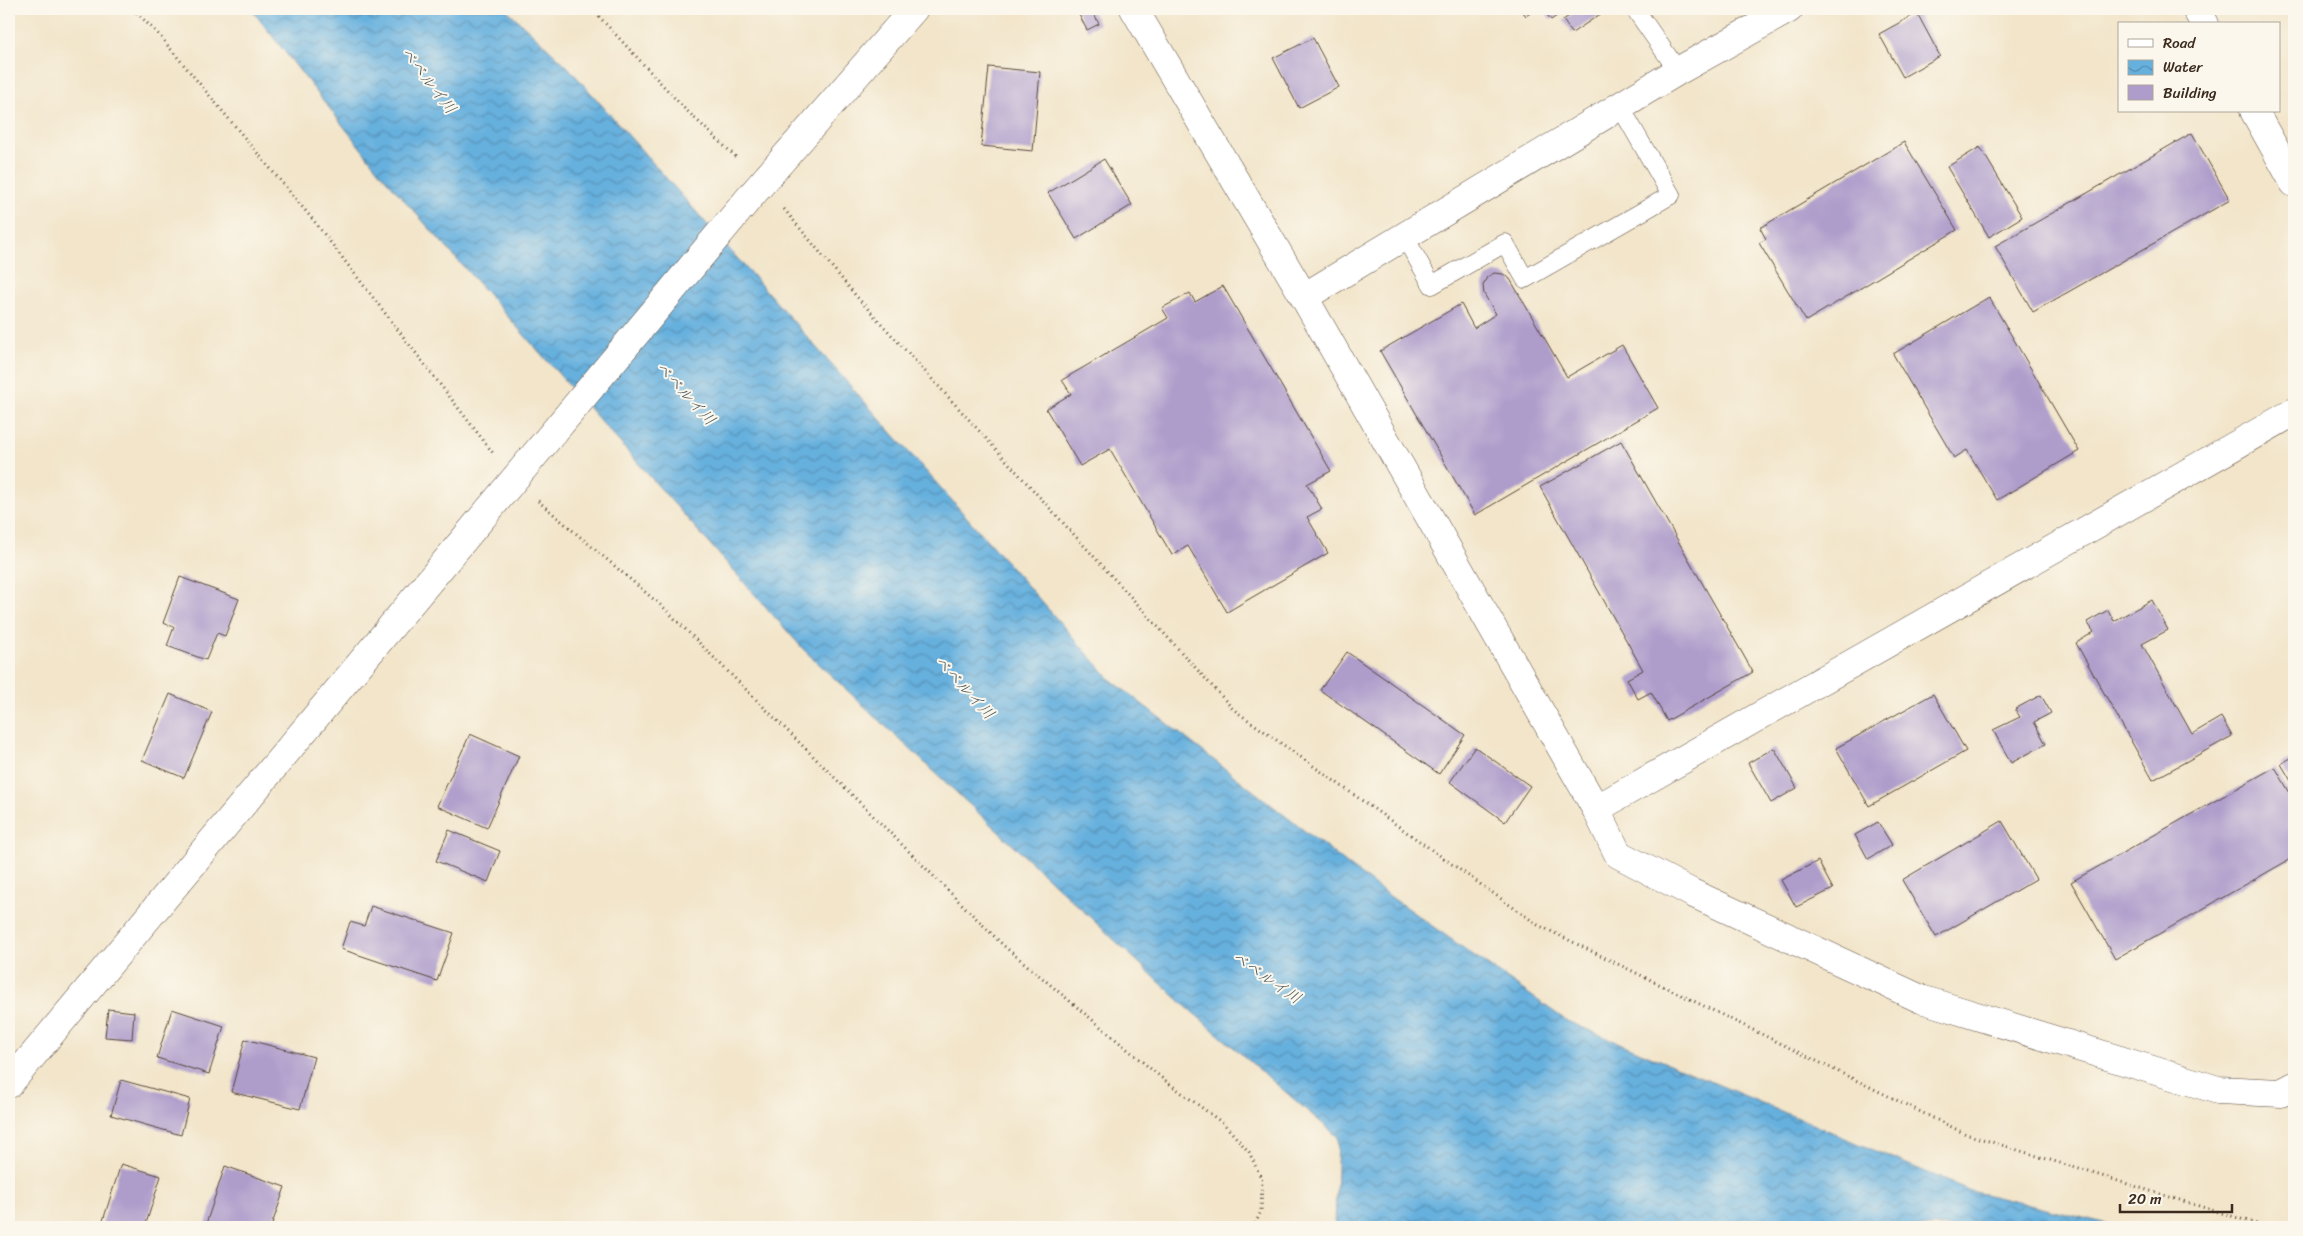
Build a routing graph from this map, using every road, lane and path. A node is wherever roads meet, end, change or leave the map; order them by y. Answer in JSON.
{"nodes":[{"id":1,"x":133,"y":9,"type":"edge"},
{"id":2,"x":592,"y":9,"type":"edge"},
{"id":3,"x":914,"y":9,"type":"edge"},
{"id":4,"x":1134,"y":9,"type":"edge"},
{"id":5,"x":1636,"y":9,"type":"edge"},
{"id":6,"x":1789,"y":9,"type":"edge"},
{"id":7,"x":2196,"y":9,"type":"edge"},
{"id":8,"x":2203,"y":22,"type":"edge"},
{"id":9,"x":1678,"y":71,"type":"junction"},
{"id":10,"x":1620,"y":106,"type":"junction"},
{"id":11,"x":2255,"y":112,"type":"edge"},
{"id":12,"x":2294,"y":183,"type":"edge"},
{"id":13,"x":756,"y":190,"type":"junction"},
{"id":14,"x":1404,"y":236,"type":"junction"},
{"id":15,"x":1304,"y":297,"type":"junction"},
{"id":16,"x":2294,"y":412,"type":"edge"},
{"id":17,"x":522,"y":472,"type":"junction"},
{"id":18,"x":1596,"y":809,"type":"junction"},
{"id":19,"x":9,"y":1084,"type":"edge"},
{"id":20,"x":2294,"y":1086,"type":"edge"},
{"id":21,"x":1254,"y":1227,"type":"edge"},
{"id":22,"x":2267,"y":1227,"type":"edge"}],
"edges":[{"from":1,"to":17,"type":"path"},
{"from":2,"to":13,"type":"path"},
{"from":3,"to":13,"type":"street"},
{"from":4,"to":15,"type":"street"},
{"from":5,"to":9,"type":"lane"},
{"from":6,"to":9,"type":"street"},
{"from":7,"to":8,"type":"street"},
{"from":9,"to":10,"type":"street"},
{"from":10,"to":14,"type":"street"},
{"from":10,"to":14,"type":"lane"},
{"from":11,"to":12,"type":"street"},
{"from":13,"to":17,"type":"street"},
{"from":13,"to":22,"type":"path"},
{"from":14,"to":15,"type":"street"},
{"from":15,"to":18,"type":"street"},
{"from":16,"to":18,"type":"street"},
{"from":17,"to":19,"type":"street"},
{"from":17,"to":21,"type":"path"},
{"from":18,"to":20,"type":"street"}]}
